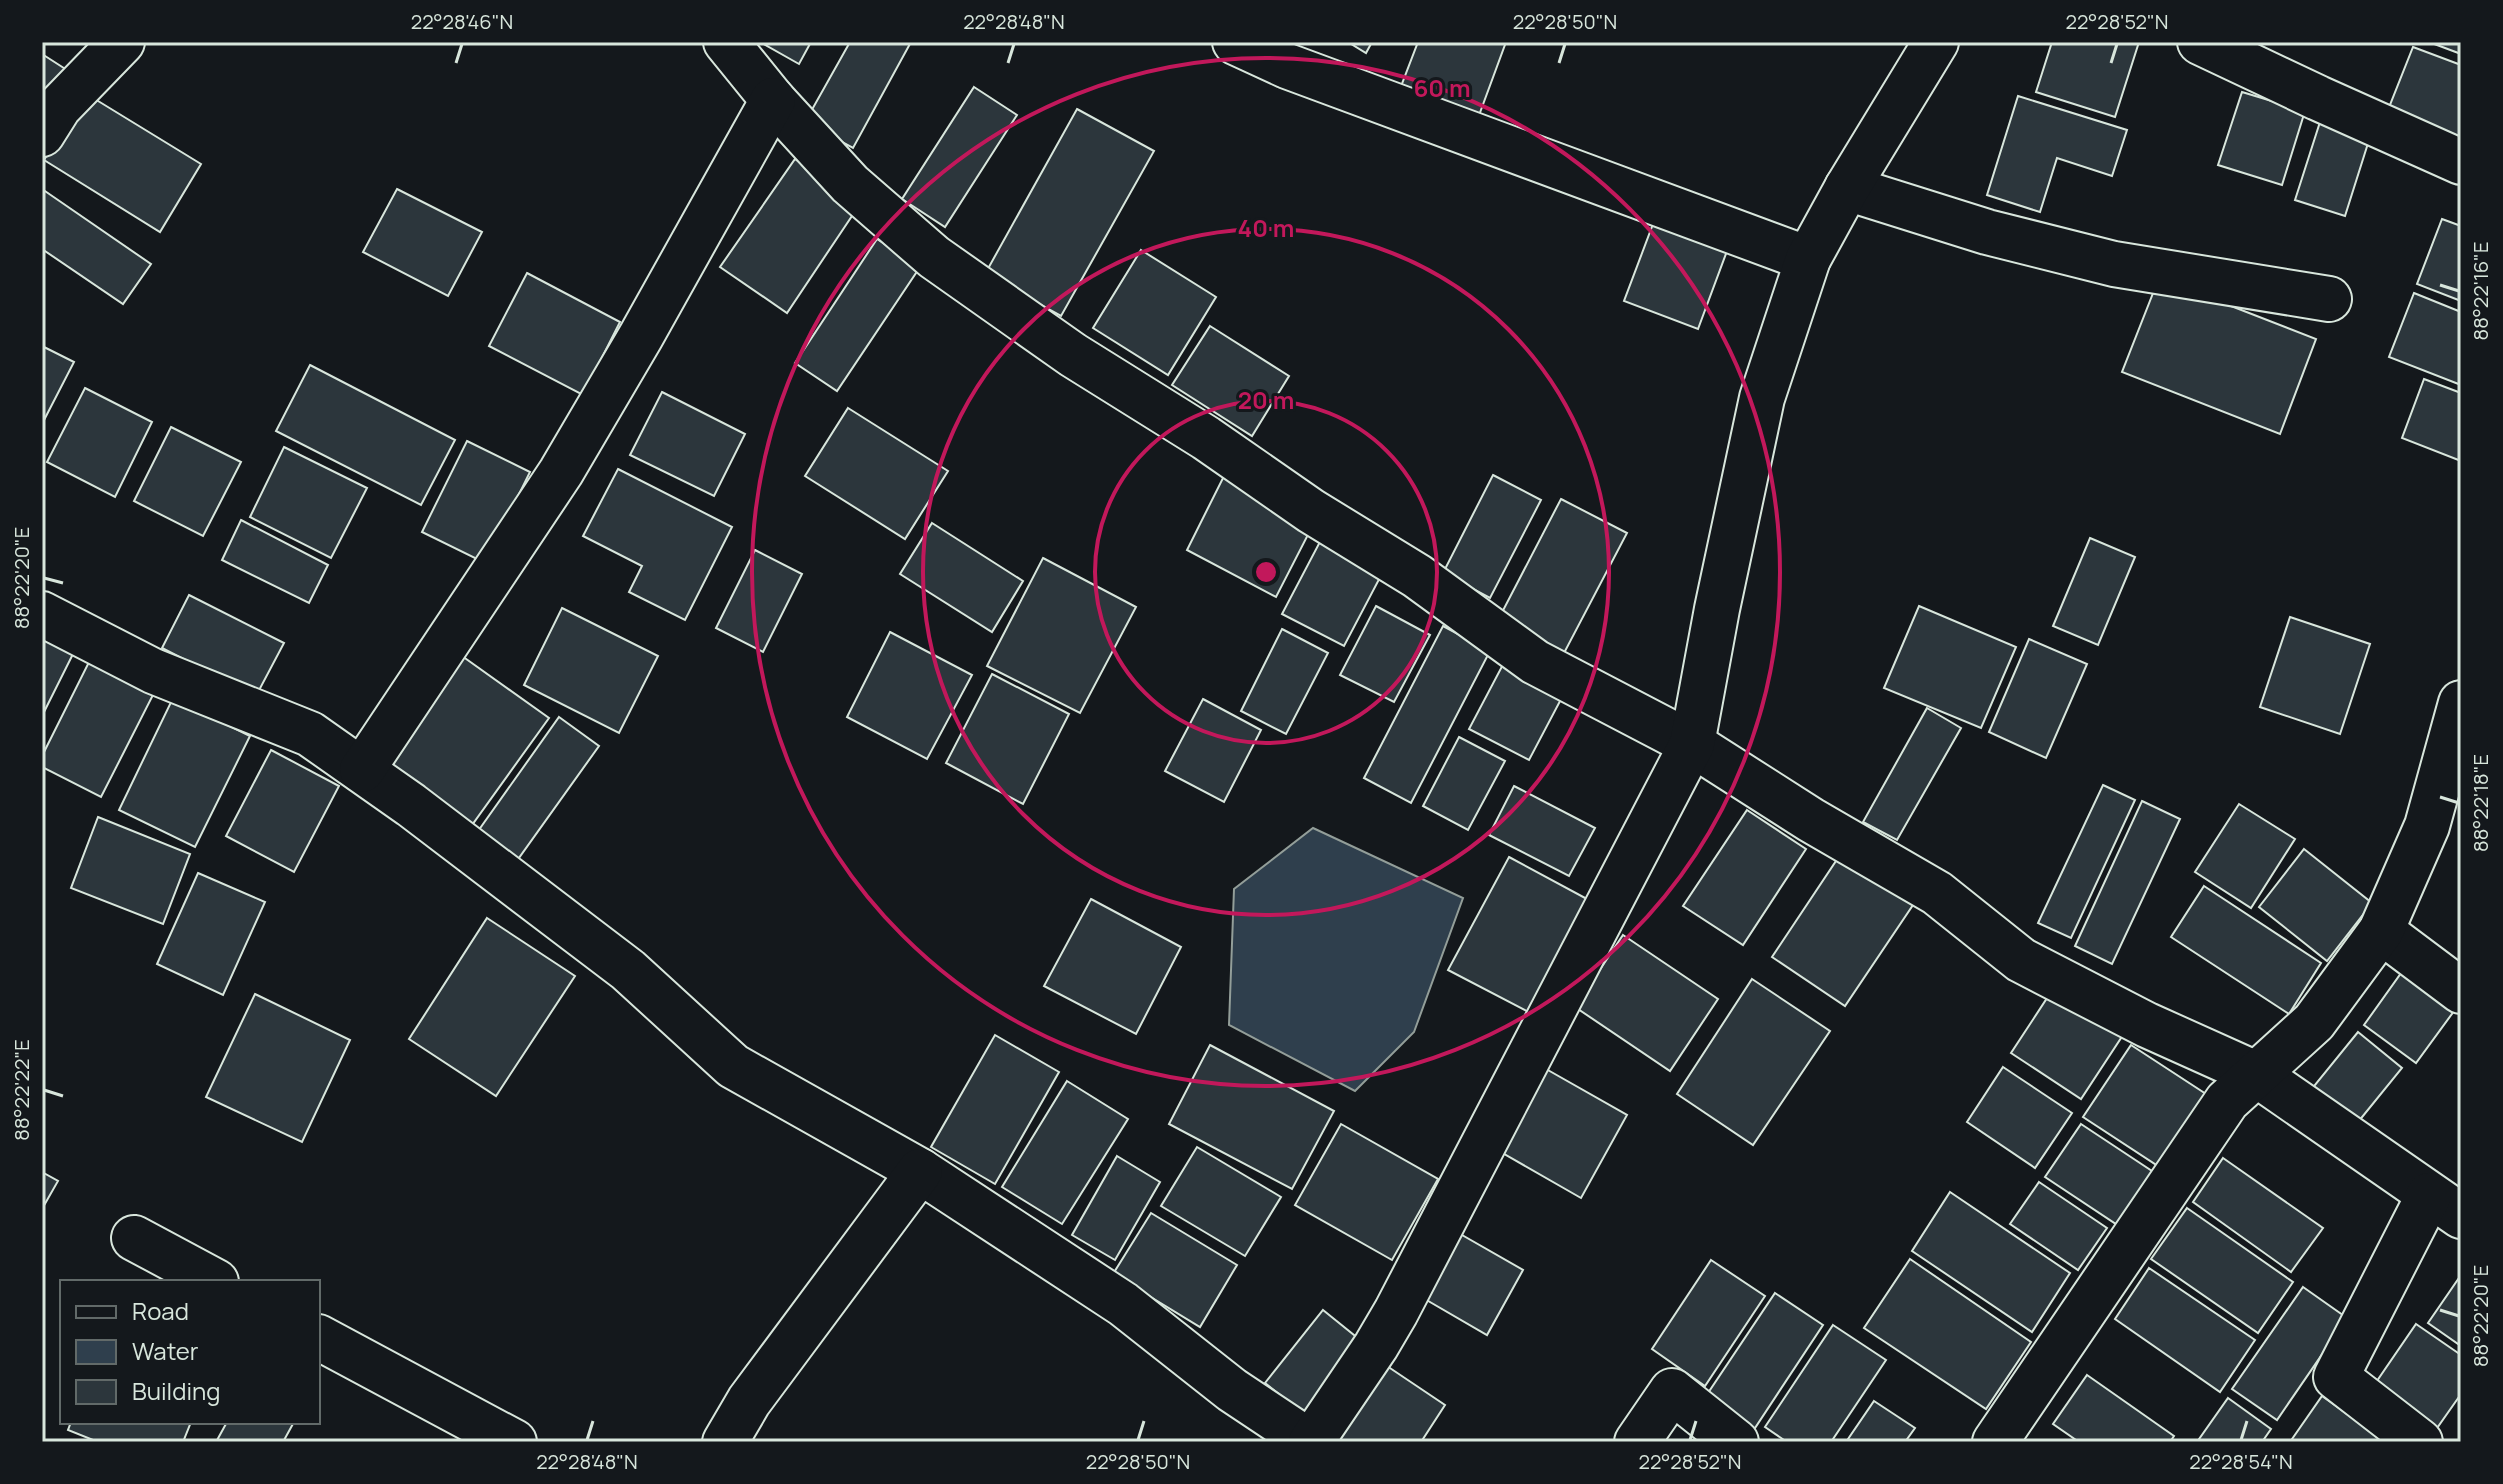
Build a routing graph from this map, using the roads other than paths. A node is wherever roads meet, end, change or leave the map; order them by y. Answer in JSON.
{"nodes":[{"id":1,"x":122,"y":42,"type":"edge"},
{"id":2,"x":726,"y":42,"type":"edge"},
{"id":3,"x":1235,"y":42,"type":"edge"},
{"id":4,"x":1936,"y":42,"type":"edge"},
{"id":5,"x":2200,"y":42,"type":"edge"},
{"id":6,"x":773,"y":100,"type":"junction"},
{"id":7,"x":42,"y":134,"type":"edge"},
{"id":8,"x":2461,"y":162,"type":"edge"},
{"id":9,"x":1847,"y":188,"type":"junction"},
{"id":10,"x":1808,"y":259,"type":"junction"},
{"id":11,"x":2329,"y":299,"type":"dead end"},
{"id":12,"x":42,"y":614,"type":"edge"},
{"id":13,"x":2460,"y":709,"type":"edge"},
{"id":14,"x":1692,"y":744,"type":"junction"},
{"id":15,"x":362,"y":770,"type":"junction"},
{"id":16,"x":2381,"y":931,"type":"junction"},
{"id":17,"x":2461,"y":991,"type":"edge"},
{"id":18,"x":2256,"y":1074,"type":"junction"},
{"id":19,"x":920,"y":1171,"type":"junction"},
{"id":20,"x":2445,"y":1205,"type":"edge"},
{"id":21,"x":134,"y":1238,"type":"dead end"},
{"id":22,"x":212,"y":1280,"type":"edge"},
{"id":23,"x":320,"y":1338,"type":"edge"},
{"id":24,"x":514,"y":1442,"type":"edge"},
{"id":25,"x":725,"y":1442,"type":"edge"},
{"id":26,"x":1311,"y":1442,"type":"edge"},
{"id":27,"x":1637,"y":1442,"type":"edge"},
{"id":28,"x":1736,"y":1442,"type":"edge"},
{"id":29,"x":1995,"y":1442,"type":"edge"},
{"id":30,"x":2420,"y":1442,"type":"edge"}],
"edges":[{"from":1,"to":7,"type":"street"},
{"from":2,"to":6,"type":"street"},
{"from":3,"to":10,"type":"street"},
{"from":4,"to":9,"type":"street"},
{"from":5,"to":8,"type":"street"},
{"from":6,"to":14,"type":"street"},
{"from":6,"to":15,"type":"street"},
{"from":9,"to":10,"type":"street"},
{"from":9,"to":11,"type":"street"},
{"from":10,"to":14,"type":"street"},
{"from":12,"to":15,"type":"street"},
{"from":13,"to":16,"type":"street"},
{"from":14,"to":18,"type":"street"},
{"from":14,"to":26,"type":"street"},
{"from":15,"to":19,"type":"street"},
{"from":16,"to":17,"type":"street"},
{"from":16,"to":18,"type":"street"},
{"from":18,"to":20,"type":"street"},
{"from":18,"to":29,"type":"street"},
{"from":19,"to":25,"type":"street"},
{"from":19,"to":26,"type":"street"},
{"from":20,"to":30,"type":"street"},
{"from":21,"to":22,"type":"street"},
{"from":23,"to":24,"type":"street"},
{"from":27,"to":28,"type":"street"}]}
